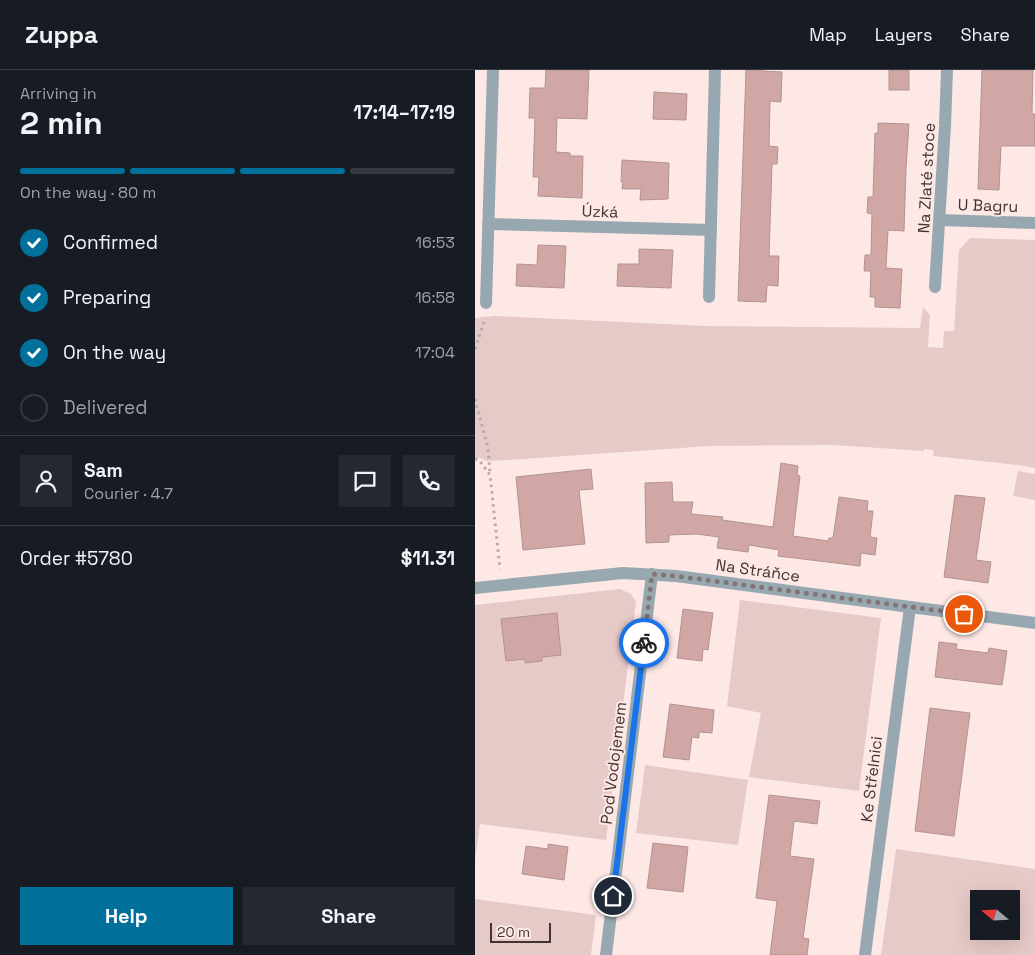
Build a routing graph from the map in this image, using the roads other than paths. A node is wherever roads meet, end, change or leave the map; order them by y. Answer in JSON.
{"nodes":[{"id":1,"x":493,"y":70,"type":"edge"},
{"id":2,"x":715,"y":70,"type":"edge"},
{"id":3,"x":947,"y":70,"type":"edge"},
{"id":4,"x":940,"y":220,"type":"junction"},
{"id":5,"x":1035,"y":223,"type":"edge"},
{"id":6,"x":488,"y":224,"type":"junction"},
{"id":7,"x":711,"y":230,"type":"junction"},
{"id":8,"x":935,"y":287,"type":"dead end"},
{"id":9,"x":709,"y":297,"type":"dead end"},
{"id":10,"x":486,"y":303,"type":"road end"},
{"id":11,"x":652,"y":574,"type":"junction"},
{"id":12,"x":475,"y":588,"type":"edge"},
{"id":13,"x":909,"y":607,"type":"junction"},
{"id":14,"x":1035,"y":623,"type":"edge"},
{"id":15,"x":607,"y":955,"type":"edge"},
{"id":16,"x":865,"y":955,"type":"edge"}],
"edges":[{"from":1,"to":6,"type":"street"},
{"from":2,"to":7,"type":"street"},
{"from":3,"to":4,"type":"street","name":"Na Zlaté stoce"},
{"from":4,"to":5,"type":"street","name":"U Bagru"},
{"from":4,"to":8,"type":"street","name":"Na Zlaté stoce"},
{"from":6,"to":7,"type":"street","name":"Úzká"},
{"from":6,"to":10,"type":"street"},
{"from":7,"to":9,"type":"street"},
{"from":11,"to":12,"type":"street","name":"Na Stráňce"},
{"from":11,"to":13,"type":"street","name":"Na Stráňce"},
{"from":11,"to":15,"type":"street","name":"Pod Vodojemem"},
{"from":13,"to":14,"type":"street","name":"Na Stráňce"},
{"from":13,"to":16,"type":"street","name":"Ke Střelnici"}]}
